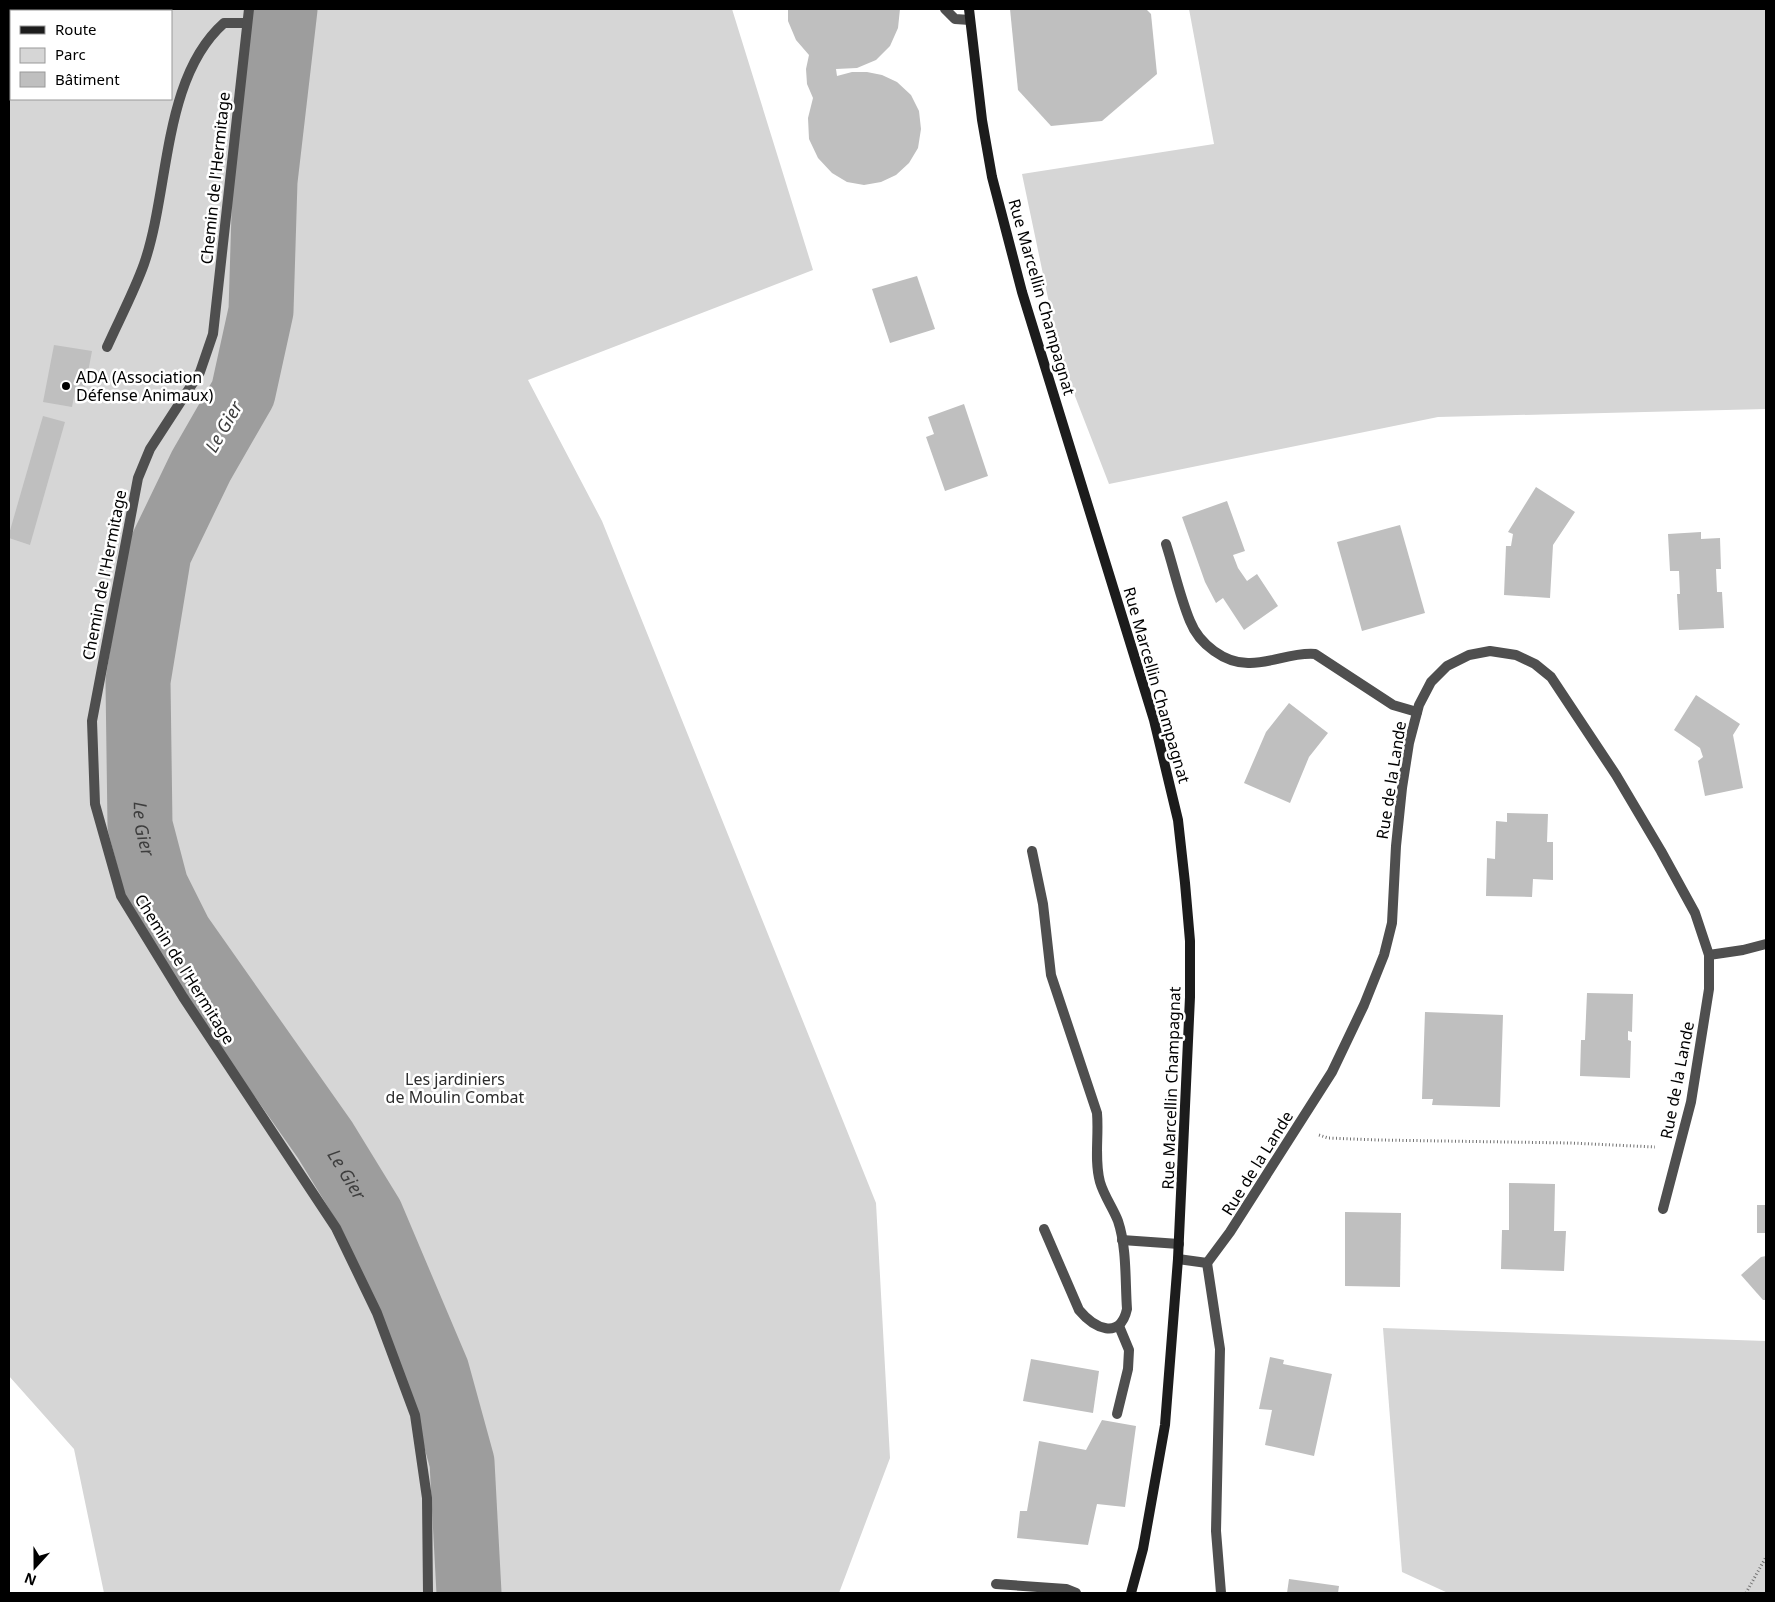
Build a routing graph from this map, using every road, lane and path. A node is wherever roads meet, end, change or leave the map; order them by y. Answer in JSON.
{"nodes":[{"id":1,"x":249,"y":9,"type":"edge"},
{"id":2,"x":944,"y":9,"type":"edge"},
{"id":3,"x":969,"y":9,"type":"edge"},
{"id":4,"x":970,"y":20,"type":"junction"},
{"id":5,"x":247,"y":23,"type":"junction"},
{"id":6,"x":107,"y":347,"type":"dead end"},
{"id":7,"x":1166,"y":544,"type":"dead end"},
{"id":8,"x":1417,"y":712,"type":"junction"},
{"id":9,"x":1032,"y":851,"type":"dead end"},
{"id":10,"x":1766,"y":944,"type":"edge"},
{"id":11,"x":1709,"y":955,"type":"junction"},
{"id":12,"x":1328,"y":1138,"type":"dead end"},
{"id":13,"x":1636,"y":1145,"type":"dead end"},
{"id":14,"x":1663,"y":1209,"type":"dead end"},
{"id":15,"x":1044,"y":1229,"type":"dead end"},
{"id":16,"x":1122,"y":1240,"type":"junction"},
{"id":17,"x":1179,"y":1244,"type":"junction"},
{"id":18,"x":1178,"y":1259,"type":"junction"},
{"id":19,"x":1207,"y":1263,"type":"junction"},
{"id":20,"x":1119,"y":1326,"type":"junction"},
{"id":21,"x":1117,"y":1414,"type":"dead end"},
{"id":22,"x":1766,"y":1557,"type":"edge"},
{"id":23,"x":996,"y":1584,"type":"dead end"},
{"id":24,"x":428,"y":1593,"type":"edge"},
{"id":25,"x":1076,"y":1593,"type":"edge"},
{"id":26,"x":1131,"y":1593,"type":"edge"},
{"id":27,"x":1221,"y":1593,"type":"edge"},
{"id":28,"x":1746,"y":1593,"type":"edge"}],
"edges":[{"from":1,"to":5,"type":"street","name":"Chemin de l'Hermitage"},
{"from":2,"to":4,"type":"street"},
{"from":3,"to":4,"type":"main road","name":"Rue Marcellin Champagnat"},
{"from":4,"to":17,"type":"main road","name":"Rue Marcellin Champagnat"},
{"from":5,"to":6,"type":"street"},
{"from":5,"to":24,"type":"street","name":"Chemin de l'Hermitage"},
{"from":7,"to":8,"type":"street"},
{"from":8,"to":11,"type":"street","name":"Rue de la Lande"},
{"from":8,"to":19,"type":"street","name":"Rue de la Lande"},
{"from":9,"to":16,"type":"street"},
{"from":10,"to":11,"type":"street"},
{"from":11,"to":14,"type":"street","name":"Rue de la Lande"},
{"from":12,"to":13,"type":"path"},
{"from":15,"to":20,"type":"street"},
{"from":16,"to":17,"type":"street"},
{"from":16,"to":20,"type":"street"},
{"from":17,"to":18,"type":"main road","name":"Rue Marcellin Champagnat"},
{"from":18,"to":19,"type":"street"},
{"from":18,"to":26,"type":"main road","name":"Rue Marcellin Champagnat"},
{"from":19,"to":27,"type":"street"},
{"from":20,"to":21,"type":"street"},
{"from":22,"to":28,"type":"path"},
{"from":23,"to":25,"type":"street"}]}
